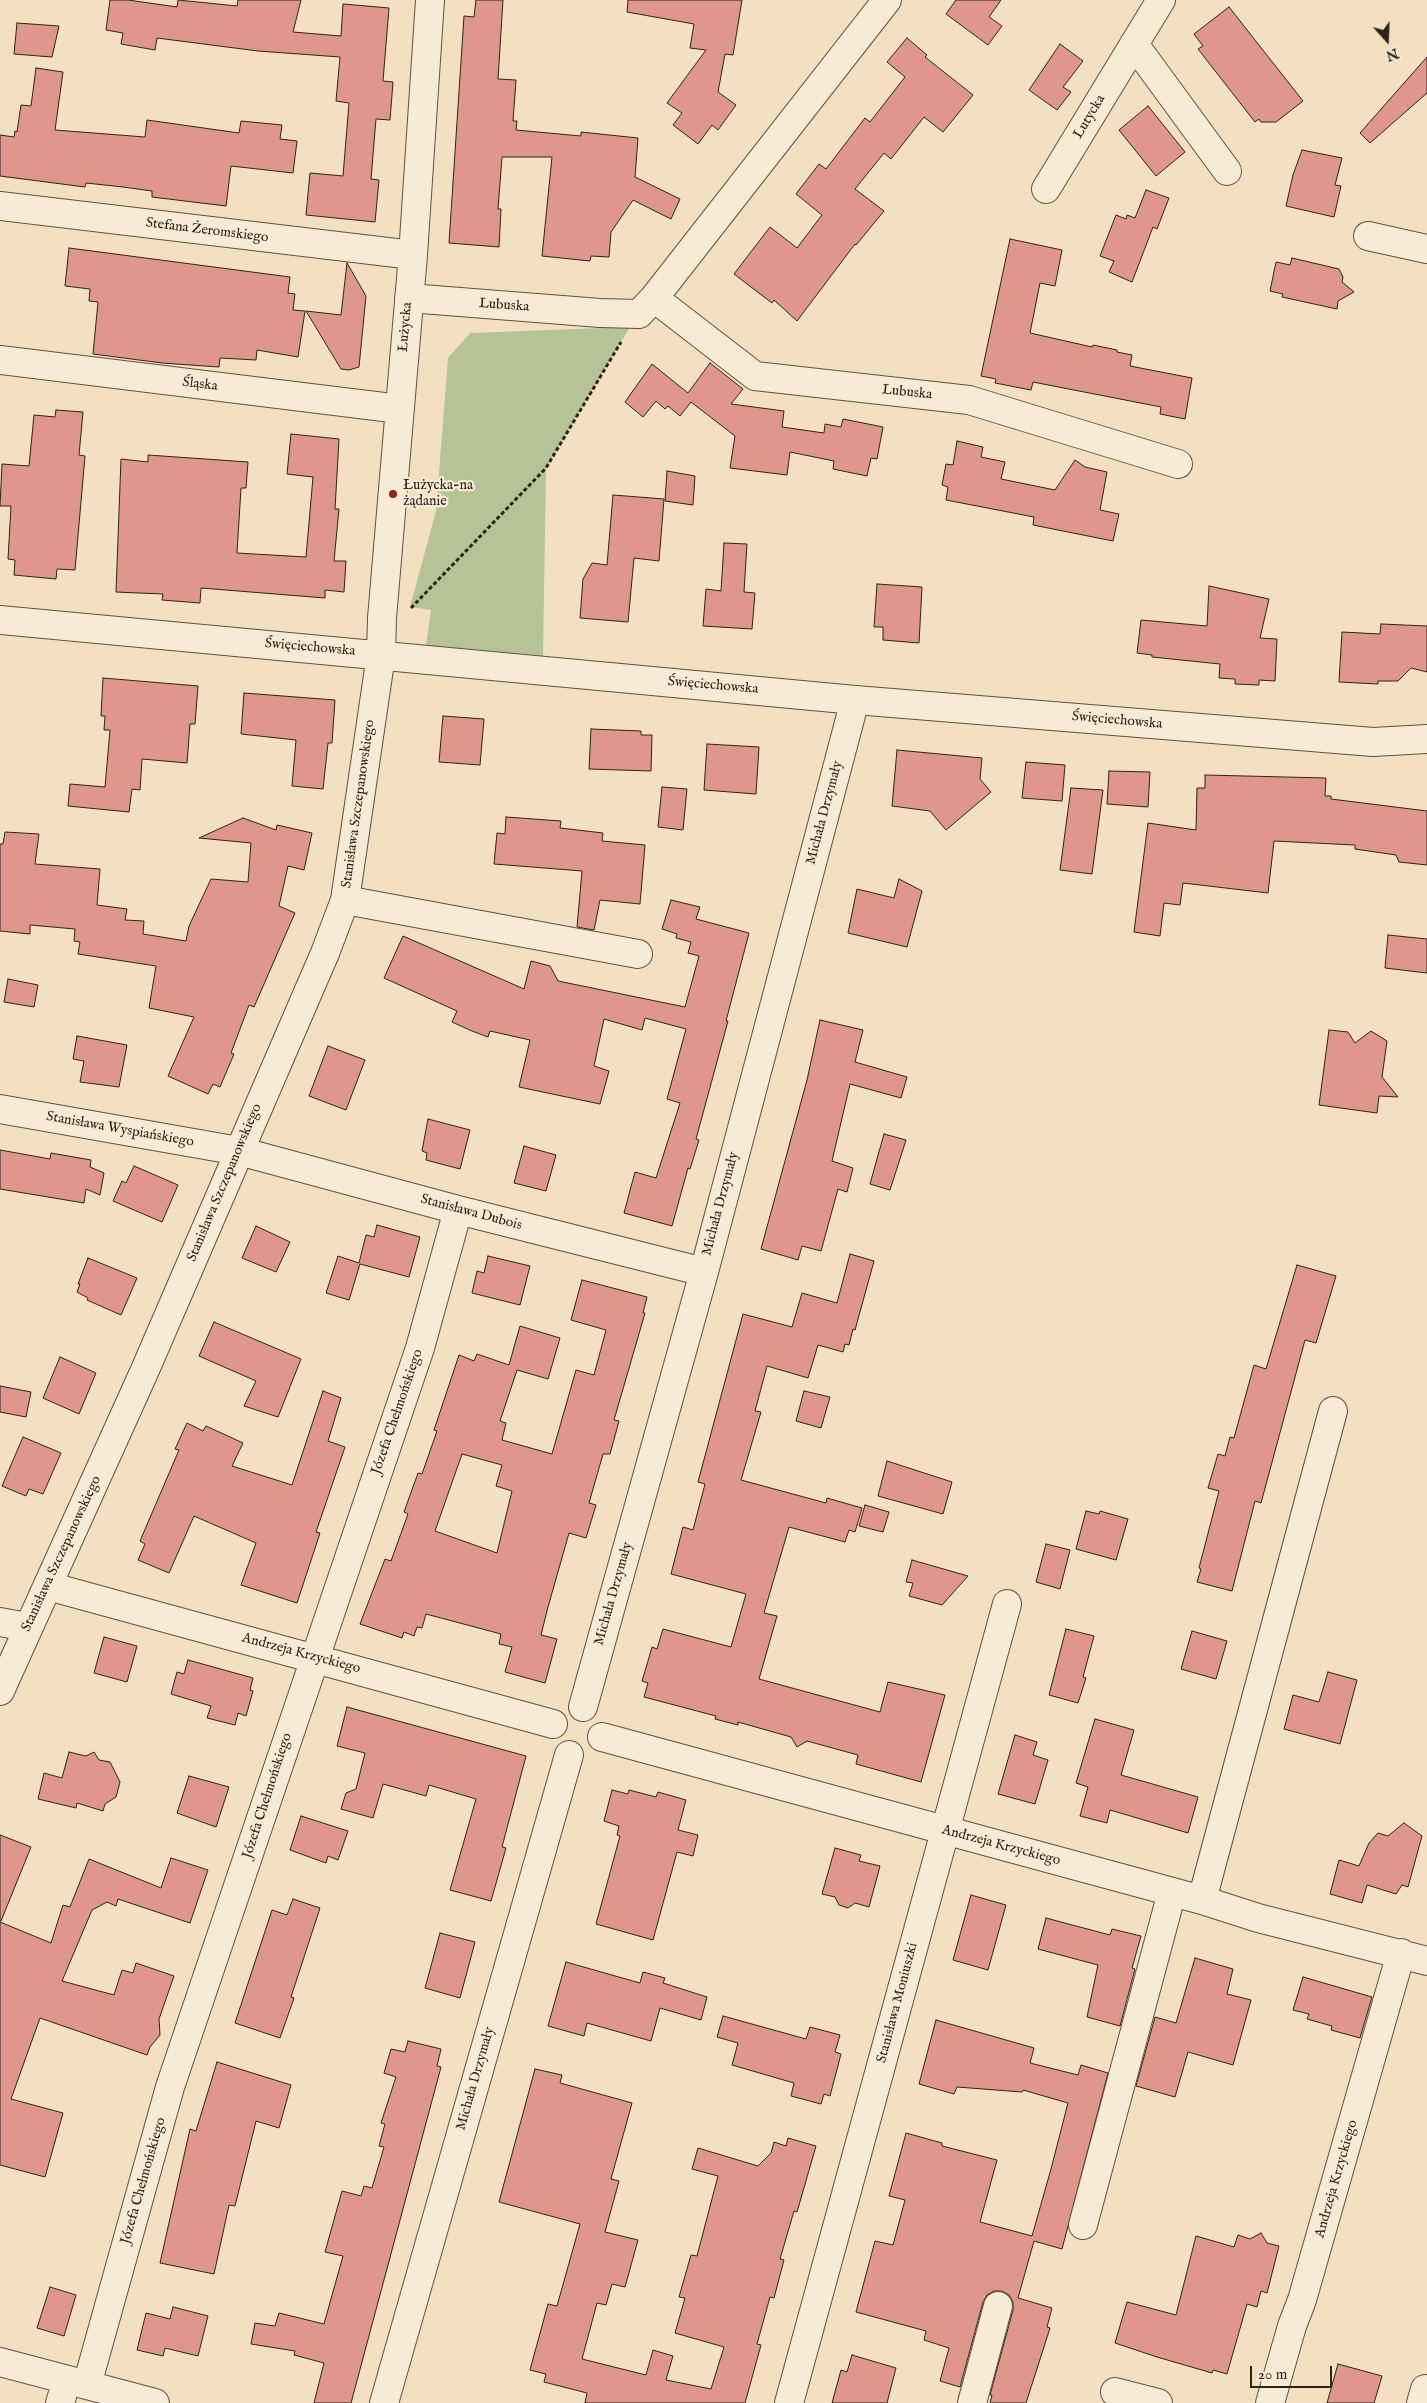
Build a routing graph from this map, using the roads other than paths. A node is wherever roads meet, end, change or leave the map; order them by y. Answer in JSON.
{"nodes":[{"id":1,"x":430,"y":0,"type":"edge"},
{"id":2,"x":887,"y":0,"type":"edge"},
{"id":3,"x":1161,"y":0,"type":"edge"},
{"id":4,"x":1134,"y":44,"type":"junction"},
{"id":5,"x":1227,"y":171,"type":"dead end"},
{"id":6,"x":1046,"y":189,"type":"dead end"},
{"id":7,"x":0,"y":206,"type":"edge"},
{"id":8,"x":1368,"y":236,"type":"dead end"},
{"id":9,"x":1427,"y":249,"type":"edge"},
{"id":10,"x":413,"y":255,"type":"junction"},
{"id":11,"x":409,"y":298,"type":"junction"},
{"id":12,"x":646,"y":306,"type":"junction"},
{"id":13,"x":0,"y":360,"type":"edge"},
{"id":14,"x":400,"y":409,"type":"junction"},
{"id":15,"x":1178,"y":464,"type":"dead end"},
{"id":16,"x":0,"y":620,"type":"edge"},
{"id":17,"x":381,"y":655,"type":"junction"},
{"id":18,"x":856,"y":700,"type":"junction"},
{"id":19,"x":1427,"y":739,"type":"edge"},
{"id":20,"x":345,"y":900,"type":"junction"},
{"id":21,"x":638,"y":954,"type":"dead end"},
{"id":22,"x":0,"y":1109,"type":"edge"},
{"id":23,"x":240,"y":1151,"type":"junction"},
{"id":24,"x":458,"y":1210,"type":"junction"},
{"id":25,"x":704,"y":1272,"type":"junction"},
{"id":26,"x":1333,"y":1411,"type":"dead end"},
{"id":27,"x":48,"y":1586,"type":"junction"},
{"id":28,"x":1007,"y":1604,"type":"dead end"},
{"id":29,"x":0,"y":1622,"type":"edge"},
{"id":30,"x":27,"y":1627,"type":"junction"},
{"id":31,"x":314,"y":1657,"type":"junction"},
{"id":32,"x":0,"y":1691,"type":"edge"},
{"id":33,"x":582,"y":1707,"type":"junction"},
{"id":34,"x":553,"y":1724,"type":"junction"},
{"id":35,"x":602,"y":1737,"type":"junction"},
{"id":36,"x":569,"y":1755,"type":"junction"},
{"id":37,"x":945,"y":1831,"type":"junction"},
{"id":38,"x":1172,"y":1892,"type":"junction"},
{"id":39,"x":1202,"y":1900,"type":"junction"},
{"id":40,"x":1401,"y":1954,"type":"junction"},
{"id":41,"x":1427,"y":1961,"type":"edge"},
{"id":42,"x":1083,"y":2225,"type":"dead end"},
{"id":43,"x":998,"y":2306,"type":"dead end"},
{"id":44,"x":0,"y":2362,"type":"edge"},
{"id":45,"x":71,"y":2389,"type":"edge"},
{"id":46,"x":1115,"y":2392,"type":"dead end"},
{"id":47,"x":156,"y":2403,"type":"edge"},
{"id":48,"x":384,"y":2403,"type":"edge"},
{"id":49,"x":789,"y":2403,"type":"edge"},
{"id":50,"x":972,"y":2403,"type":"edge"},
{"id":51,"x":1158,"y":2403,"type":"edge"},
{"id":52,"x":1270,"y":2403,"type":"edge"}],
"edges":[{"from":1,"to":10,"type":"street","name":"Łużycka"},
{"from":2,"to":12,"type":"street"},
{"from":3,"to":4,"type":"street","name":"Lutycka"},
{"from":4,"to":5,"type":"street"},
{"from":4,"to":6,"type":"street","name":"Lutycka"},
{"from":7,"to":10,"type":"street","name":"Stefana Żeromskiego"},
{"from":8,"to":9,"type":"street"},
{"from":10,"to":11,"type":"street","name":"Łużycka"},
{"from":11,"to":12,"type":"street","name":"Lubuska"},
{"from":11,"to":14,"type":"street","name":"Łużycka"},
{"from":12,"to":15,"type":"street","name":"Lubuska"},
{"from":13,"to":14,"type":"street","name":"Śląska"},
{"from":14,"to":17,"type":"street","name":"Łużycka"},
{"from":16,"to":17,"type":"street","name":"Święciechowska"},
{"from":17,"to":18,"type":"street","name":"Święciechowska"},
{"from":17,"to":20,"type":"street","name":"Stanisława Szczepanowskiego"},
{"from":18,"to":19,"type":"street","name":"Święciechowska"},
{"from":18,"to":25,"type":"street","name":"Michała Drzymały"},
{"from":20,"to":21,"type":"street"},
{"from":20,"to":23,"type":"street","name":"Stanisława Szczepanowskiego"},
{"from":22,"to":23,"type":"street","name":"Stanisława Wyspiańskiego"},
{"from":23,"to":24,"type":"street","name":"Stanisława Dubois"},
{"from":23,"to":27,"type":"street","name":"Stanisława Szczepanowskiego"},
{"from":24,"to":25,"type":"street","name":"Stanisława Dubois"},
{"from":24,"to":31,"type":"street","name":"Józefa Chełmońskiego"},
{"from":25,"to":33,"type":"street","name":"Michała Drzymały"},
{"from":26,"to":39,"type":"street"},
{"from":27,"to":30,"type":"street","name":"Stanisława Szczepanowskiego"},
{"from":27,"to":31,"type":"street","name":"Andrzeja Krzyckiego"},
{"from":28,"to":37,"type":"street","name":"Stanisława Moniuszki"},
{"from":29,"to":30,"type":"street"},
{"from":30,"to":32,"type":"street","name":"Stanisława Szczepanowskiego"},
{"from":31,"to":34,"type":"street","name":"Andrzeja Krzyckiego"},
{"from":31,"to":45,"type":"street","name":"Józefa Chełmońskiego"},
{"from":33,"to":34,"type":"street"},
{"from":33,"to":35,"type":"street"},
{"from":34,"to":36,"type":"street"},
{"from":35,"to":36,"type":"street"},
{"from":35,"to":37,"type":"street","name":"Andrzeja Krzyckiego"},
{"from":36,"to":48,"type":"street","name":"Michała Drzymały"},
{"from":37,"to":38,"type":"street","name":"Andrzeja Krzyckiego"},
{"from":37,"to":49,"type":"street","name":"Stanisława Moniuszki"},
{"from":38,"to":39,"type":"street","name":"Andrzeja Krzyckiego"},
{"from":38,"to":42,"type":"street"},
{"from":39,"to":40,"type":"street","name":"Andrzeja Krzyckiego"},
{"from":40,"to":41,"type":"street","name":"Andrzeja Krzyckiego"},
{"from":40,"to":52,"type":"street","name":"Andrzeja Krzyckiego"},
{"from":43,"to":50,"type":"street"},
{"from":44,"to":45,"type":"street"},
{"from":45,"to":47,"type":"street"},
{"from":46,"to":51,"type":"street"}]}
